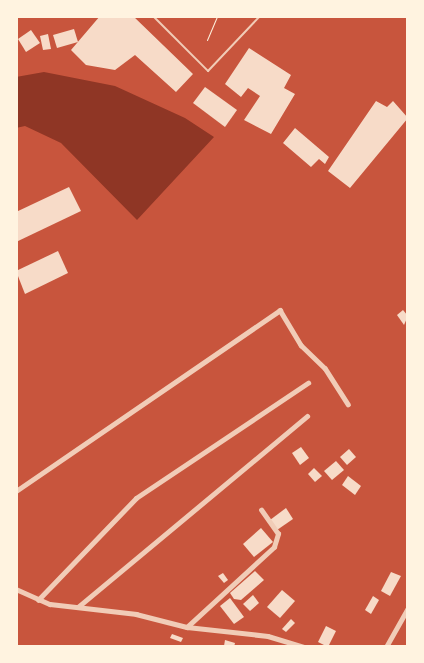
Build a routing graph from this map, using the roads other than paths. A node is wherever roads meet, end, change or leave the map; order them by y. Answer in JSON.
{"nodes":[{"id":1,"x":152,"y":16,"type":"edge"},
{"id":2,"x":260,"y":16,"type":"edge"},
{"id":3,"x":308,"y":384,"type":"dead end"},
{"id":4,"x":348,"y":404,"type":"dead end"},
{"id":5,"x":307,"y":416,"type":"dead end"},
{"id":6,"x":16,"y":491,"type":"edge"},
{"id":7,"x":261,"y":510,"type":"dead end"},
{"id":8,"x":16,"y":590,"type":"edge"},
{"id":9,"x":38,"y":600,"type":"junction"},
{"id":10,"x":78,"y":607,"type":"junction"},
{"id":11,"x":408,"y":608,"type":"edge"},
{"id":12,"x":188,"y":627,"type":"junction"},
{"id":13,"x":303,"y":647,"type":"edge"},
{"id":14,"x":386,"y":647,"type":"edge"}],
"edges":[{"from":1,"to":2,"type":"lane"},
{"from":3,"to":9,"type":"street"},
{"from":4,"to":6,"type":"street"},
{"from":5,"to":10,"type":"street"},
{"from":7,"to":12,"type":"street"},
{"from":8,"to":9,"type":"street"},
{"from":9,"to":10,"type":"street"},
{"from":10,"to":12,"type":"street"},
{"from":11,"to":14,"type":"street"},
{"from":12,"to":13,"type":"street"}]}
